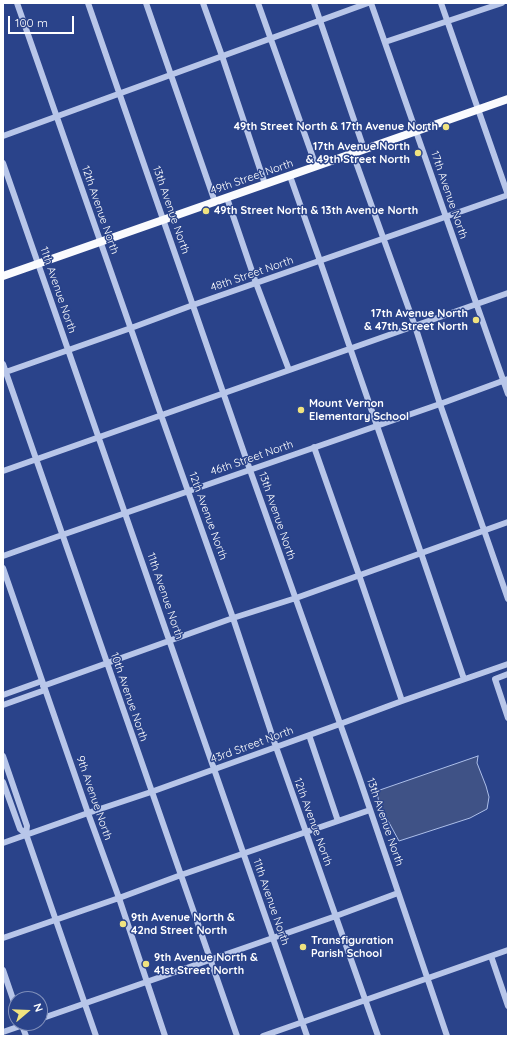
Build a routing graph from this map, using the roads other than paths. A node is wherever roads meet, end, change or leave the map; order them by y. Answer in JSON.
{"nodes":[{"id":1,"x":17,"y":3,"type":"edge"},
{"id":2,"x":88,"y":3,"type":"edge"},
{"id":3,"x":146,"y":3,"type":"edge"},
{"id":4,"x":203,"y":3,"type":"edge"},
{"id":5,"x":258,"y":3,"type":"edge"},
{"id":6,"x":314,"y":3,"type":"edge"},
{"id":7,"x":368,"y":3,"type":"edge"},
{"id":8,"x":371,"y":3,"type":"edge"},
{"id":9,"x":441,"y":3,"type":"edge"},
{"id":10,"x":502,"y":3,"type":"edge"},
{"id":11,"x":320,"y":20,"type":"junction"},
{"id":12,"x":447,"y":22,"type":"junction"},
{"id":13,"x":270,"y":39,"type":"junction"},
{"id":14,"x":385,"y":42,"type":"junction"},
{"id":15,"x":222,"y":56,"type":"junction"},
{"id":16,"x":171,"y":75,"type":"junction"},
{"id":17,"x":120,"y":93,"type":"junction"},
{"id":18,"x":508,"y":99,"type":"edge"},
{"id":19,"x":478,"y":110,"type":"junction"},
{"id":20,"x":57,"y":116,"type":"junction"},
{"id":21,"x":416,"y":131,"type":"junction"},
{"id":22,"x":3,"y":136,"type":"edge"},
{"id":23,"x":364,"y":149,"type":"junction"},
{"id":24,"x":353,"y":154,"type":"junction"},
{"id":25,"x":3,"y":163,"type":"edge"},
{"id":26,"x":316,"y":166,"type":"junction"},
{"id":27,"x":290,"y":176,"type":"junction"},
{"id":28,"x":265,"y":184,"type":"junction"},
{"id":29,"x":508,"y":195,"type":"edge"},
{"id":30,"x":227,"y":198,"type":"junction"},
{"id":31,"x":216,"y":202,"type":"junction"},
{"id":32,"x":446,"y":217,"type":"junction"},
{"id":33,"x":164,"y":220,"type":"junction"},
{"id":34,"x":383,"y":239,"type":"junction"},
{"id":35,"x":101,"y":242,"type":"junction"},
{"id":36,"x":320,"y":261,"type":"junction"},
{"id":37,"x":39,"y":264,"type":"junction"},
{"id":38,"x":3,"y":276,"type":"edge"},
{"id":39,"x":256,"y":283,"type":"junction"},
{"id":40,"x":508,"y":293,"type":"edge"},
{"id":41,"x":476,"y":304,"type":"junction"},
{"id":42,"x":193,"y":305,"type":"junction"},
{"id":43,"x":414,"y":326,"type":"junction"},
{"id":44,"x":131,"y":328,"type":"junction"},
{"id":45,"x":350,"y":348,"type":"junction"},
{"id":46,"x":68,"y":350,"type":"junction"},
{"id":47,"x":3,"y":364,"type":"edge"},
{"id":48,"x":289,"y":370,"type":"junction"},
{"id":49,"x":4,"y":372,"type":"edge"},
{"id":50,"x":506,"y":379,"type":"edge"},
{"id":51,"x":224,"y":393,"type":"junction"},
{"id":52,"x":508,"y":394,"type":"edge"},
{"id":53,"x":440,"y":404,"type":"junction"},
{"id":54,"x":161,"y":415,"type":"junction"},
{"id":55,"x":377,"y":426,"type":"junction"},
{"id":56,"x":99,"y":437,"type":"junction"},
{"id":57,"x":314,"y":448,"type":"junction"},
{"id":58,"x":36,"y":459,"type":"junction"},
{"id":59,"x":250,"y":470,"type":"junction"},
{"id":60,"x":3,"y":471,"type":"edge"},
{"id":61,"x":188,"y":491,"type":"junction"},
{"id":62,"x":125,"y":513,"type":"junction"},
{"id":63,"x":508,"y":522,"type":"edge"},
{"id":64,"x":484,"y":531,"type":"junction"},
{"id":65,"x":62,"y":535,"type":"junction"},
{"id":66,"x":422,"y":553,"type":"junction"},
{"id":67,"x":3,"y":556,"type":"edge"},
{"id":68,"x":3,"y":568,"type":"edge"},
{"id":69,"x":359,"y":575,"type":"junction"},
{"id":70,"x":296,"y":598,"type":"junction"},
{"id":71,"x":508,"y":599,"type":"edge"},
{"id":72,"x":233,"y":618,"type":"junction"},
{"id":73,"x":170,"y":641,"type":"junction"},
{"id":74,"x":107,"y":663,"type":"junction"},
{"id":75,"x":508,"y":664,"type":"edge"},
{"id":76,"x":508,"y":674,"type":"edge"},
{"id":77,"x":464,"y":679,"type":"junction"},
{"id":78,"x":43,"y":686,"type":"junction"},
{"id":79,"x":3,"y":695,"type":"edge"},
{"id":80,"x":402,"y":701,"type":"junction"},
{"id":81,"x":3,"y":705,"type":"edge"},
{"id":82,"x":508,"y":718,"type":"edge"},
{"id":83,"x":340,"y":724,"type":"junction"},
{"id":84,"x":308,"y":735,"type":"junction"},
{"id":85,"x":276,"y":747,"type":"junction"},
{"id":86,"x":3,"y":756,"type":"edge"},
{"id":87,"x":214,"y":769,"type":"junction"},
{"id":88,"x":3,"y":782,"type":"edge"},
{"id":89,"x":152,"y":792,"type":"junction"},
{"id":90,"x":370,"y":810,"type":"junction"},
{"id":91,"x":88,"y":813,"type":"junction"},
{"id":92,"x":338,"y":821,"type":"junction"},
{"id":93,"x":306,"y":832,"type":"junction"},
{"id":94,"x":26,"y":834,"type":"junction"},
{"id":95,"x":3,"y":843,"type":"edge"},
{"id":96,"x":244,"y":853,"type":"junction"},
{"id":97,"x":181,"y":875,"type":"junction"},
{"id":98,"x":398,"y":893,"type":"junction"},
{"id":99,"x":118,"y":898,"type":"junction"},
{"id":100,"x":336,"y":916,"type":"junction"},
{"id":101,"x":55,"y":920,"type":"junction"},
{"id":102,"x":3,"y":938,"type":"edge"},
{"id":103,"x":273,"y":938,"type":"junction"},
{"id":104,"x":508,"y":950,"type":"edge"},
{"id":105,"x":490,"y":956,"type":"junction"},
{"id":106,"x":210,"y":960,"type":"junction"},
{"id":107,"x":3,"y":970,"type":"edge"},
{"id":108,"x":428,"y":978,"type":"junction"},
{"id":109,"x":147,"y":981,"type":"junction"},
{"id":110,"x":10,"y":991,"type":"edge"},
{"id":111,"x":366,"y":1000,"type":"junction"},
{"id":112,"x":85,"y":1004,"type":"junction"},
{"id":113,"x":508,"y":1006,"type":"edge"},
{"id":114,"x":48,"y":1016,"type":"edge"},
{"id":115,"x":302,"y":1022,"type":"junction"},
{"id":116,"x":96,"y":1036,"type":"edge"},
{"id":117,"x":165,"y":1036,"type":"edge"},
{"id":118,"x":236,"y":1036,"type":"edge"},
{"id":119,"x":263,"y":1036,"type":"edge"},
{"id":120,"x":308,"y":1036,"type":"edge"},
{"id":121,"x":378,"y":1036,"type":"edge"},
{"id":122,"x":447,"y":1036,"type":"edge"}],
"edges":[{"from":1,"to":20,"type":"street","name":"12th Avenue North"},
{"from":2,"to":17,"type":"street","name":"13th Avenue North"},
{"from":3,"to":16,"type":"street"},
{"from":4,"to":15,"type":"street"},
{"from":5,"to":13,"type":"street"},
{"from":6,"to":11,"type":"street"},
{"from":7,"to":11,"type":"street"},
{"from":8,"to":14,"type":"street","name":"17th Avenue North"},
{"from":9,"to":12,"type":"street"},
{"from":10,"to":12,"type":"street"},
{"from":11,"to":13,"type":"street"},
{"from":11,"to":23,"type":"street"},
{"from":12,"to":14,"type":"street"},
{"from":12,"to":19,"type":"street"},
{"from":13,"to":15,"type":"street"},
{"from":13,"to":26,"type":"street"},
{"from":14,"to":21,"type":"street","name":"17th Avenue North"},
{"from":15,"to":16,"type":"street"},
{"from":15,"to":28,"type":"street"},
{"from":16,"to":17,"type":"street"},
{"from":16,"to":31,"type":"street"},
{"from":17,"to":20,"type":"street"},
{"from":17,"to":33,"type":"street","name":"13th Avenue North"},
{"from":18,"to":19,"type":"main road","name":"49th Street North"},
{"from":19,"to":21,"type":"main road","name":"49th Street North"},
{"from":19,"to":29,"type":"street"},
{"from":20,"to":22,"type":"street"},
{"from":20,"to":35,"type":"street","name":"12th Avenue North"},
{"from":21,"to":23,"type":"main road","name":"49th Street North"},
{"from":21,"to":32,"type":"street","name":"17th Avenue North"},
{"from":23,"to":24,"type":"main road","name":"49th Street North"},
{"from":24,"to":26,"type":"main road","name":"49th Street North"},
{"from":24,"to":34,"type":"street"},
{"from":25,"to":37,"type":"street","name":"11th Avenue North"},
{"from":26,"to":27,"type":"main road","name":"49th Street North"},
{"from":27,"to":28,"type":"main road","name":"49th Street North"},
{"from":27,"to":36,"type":"street"},
{"from":28,"to":30,"type":"main road","name":"49th Street North"},
{"from":29,"to":32,"type":"street","name":"48th Street North"},
{"from":30,"to":31,"type":"main road","name":"49th Street North"},
{"from":30,"to":39,"type":"street"},
{"from":31,"to":33,"type":"main road","name":"49th Street North"},
{"from":32,"to":34,"type":"street","name":"48th Street North"},
{"from":32,"to":41,"type":"street","name":"17th Avenue North"},
{"from":33,"to":35,"type":"main road","name":"49th Street North"},
{"from":33,"to":42,"type":"street","name":"13th Avenue North"},
{"from":34,"to":36,"type":"street","name":"48th Street North"},
{"from":34,"to":43,"type":"street"},
{"from":35,"to":37,"type":"main road","name":"49th Street North"},
{"from":35,"to":44,"type":"street","name":"12th Avenue North"},
{"from":36,"to":39,"type":"street","name":"48th Street North"},
{"from":36,"to":45,"type":"street"},
{"from":37,"to":38,"type":"main road","name":"49th Street North"},
{"from":37,"to":46,"type":"street","name":"11th Avenue North"},
{"from":39,"to":42,"type":"street","name":"48th Street North"},
{"from":39,"to":48,"type":"street"},
{"from":40,"to":41,"type":"street"},
{"from":41,"to":43,"type":"street"},
{"from":41,"to":50,"type":"street","name":"17th Avenue North"},
{"from":42,"to":44,"type":"street","name":"48th Street North"},
{"from":42,"to":51,"type":"street","name":"13th Avenue North"},
{"from":43,"to":45,"type":"street"},
{"from":43,"to":53,"type":"street"},
{"from":44,"to":46,"type":"street","name":"48th Street North"},
{"from":44,"to":54,"type":"street","name":"12th Avenue North"},
{"from":45,"to":48,"type":"street"},
{"from":45,"to":55,"type":"street"},
{"from":46,"to":49,"type":"street","name":"48th Street North"},
{"from":46,"to":56,"type":"street","name":"11th Avenue North"},
{"from":47,"to":49,"type":"street","name":"10th Avenue North"},
{"from":48,"to":51,"type":"street"},
{"from":49,"to":58,"type":"street","name":"10th Avenue North"},
{"from":50,"to":52,"type":"street","name":"17th Avenue North"},
{"from":50,"to":53,"type":"street","name":"46th Street North"},
{"from":51,"to":54,"type":"street"},
{"from":51,"to":59,"type":"street","name":"13th Avenue North"},
{"from":53,"to":55,"type":"street","name":"46th Street North"},
{"from":53,"to":64,"type":"street"},
{"from":54,"to":56,"type":"street"},
{"from":54,"to":61,"type":"street","name":"12th Avenue North"},
{"from":55,"to":57,"type":"street","name":"46th Street North"},
{"from":55,"to":66,"type":"street"},
{"from":56,"to":58,"type":"street"},
{"from":56,"to":62,"type":"street","name":"11th Avenue North"},
{"from":57,"to":59,"type":"street","name":"46th Street North"},
{"from":57,"to":69,"type":"street"},
{"from":58,"to":60,"type":"street"},
{"from":58,"to":65,"type":"street","name":"10th Avenue North"},
{"from":59,"to":61,"type":"street","name":"46th Street North"},
{"from":59,"to":70,"type":"street","name":"13th Avenue North"},
{"from":61,"to":62,"type":"street","name":"46th Street North"},
{"from":61,"to":72,"type":"street","name":"12th Avenue North"},
{"from":62,"to":65,"type":"street","name":"46th Street North"},
{"from":62,"to":73,"type":"street","name":"11th Avenue North"},
{"from":63,"to":64,"type":"street"},
{"from":64,"to":66,"type":"street"},
{"from":64,"to":71,"type":"street"},
{"from":65,"to":67,"type":"street","name":"46th Street North"},
{"from":65,"to":74,"type":"street","name":"10th Avenue North"},
{"from":66,"to":69,"type":"street"},
{"from":66,"to":77,"type":"street"},
{"from":68,"to":78,"type":"street","name":"9th Avenue North"},
{"from":69,"to":70,"type":"street"},
{"from":69,"to":80,"type":"street"},
{"from":70,"to":72,"type":"street"},
{"from":70,"to":83,"type":"street","name":"13th Avenue North"},
{"from":72,"to":73,"type":"street"},
{"from":72,"to":85,"type":"street","name":"12th Avenue North"},
{"from":73,"to":74,"type":"street"},
{"from":73,"to":87,"type":"street","name":"11th Avenue North"},
{"from":74,"to":78,"type":"street"},
{"from":74,"to":89,"type":"street","name":"10th Avenue North"},
{"from":75,"to":77,"type":"street","name":"43rd Street North"},
{"from":76,"to":82,"type":"street"},
{"from":77,"to":80,"type":"street","name":"43rd Street North"},
{"from":78,"to":79,"type":"street"},
{"from":78,"to":81,"type":"street"},
{"from":78,"to":91,"type":"street","name":"9th Avenue North"},
{"from":80,"to":83,"type":"street","name":"43rd Street North"},
{"from":83,"to":84,"type":"street","name":"43rd Street North"},
{"from":83,"to":90,"type":"street","name":"13th Avenue North"},
{"from":84,"to":85,"type":"street","name":"43rd Street North"},
{"from":84,"to":92,"type":"street"},
{"from":85,"to":87,"type":"street","name":"43rd Street North"},
{"from":85,"to":93,"type":"street","name":"12th Avenue North"},
{"from":86,"to":94,"type":"street"},
{"from":87,"to":89,"type":"street","name":"43rd Street North"},
{"from":87,"to":96,"type":"street","name":"11th Avenue North"},
{"from":88,"to":94,"type":"street"},
{"from":89,"to":91,"type":"street","name":"43rd Street North"},
{"from":89,"to":97,"type":"street","name":"10th Avenue North"},
{"from":90,"to":92,"type":"street"},
{"from":90,"to":98,"type":"street","name":"13th Avenue North"},
{"from":91,"to":94,"type":"street","name":"43rd Street North"},
{"from":91,"to":99,"type":"street","name":"9th Avenue North"},
{"from":92,"to":93,"type":"street"},
{"from":93,"to":96,"type":"street"},
{"from":93,"to":100,"type":"street","name":"12th Avenue North"},
{"from":94,"to":95,"type":"street","name":"43rd Street North"},
{"from":94,"to":101,"type":"street"},
{"from":96,"to":97,"type":"street"},
{"from":96,"to":103,"type":"street","name":"11th Avenue North"},
{"from":97,"to":99,"type":"street"},
{"from":97,"to":106,"type":"street","name":"10th Avenue North"},
{"from":98,"to":100,"type":"street"},
{"from":98,"to":108,"type":"street","name":"13th Avenue North"},
{"from":99,"to":101,"type":"street"},
{"from":99,"to":109,"type":"street","name":"9th Avenue North"},
{"from":100,"to":103,"type":"street"},
{"from":100,"to":111,"type":"street","name":"12th Avenue North"},
{"from":101,"to":102,"type":"street"},
{"from":101,"to":112,"type":"street"},
{"from":103,"to":106,"type":"street"},
{"from":103,"to":115,"type":"street","name":"11th Avenue North"},
{"from":104,"to":105,"type":"street"},
{"from":105,"to":108,"type":"street"},
{"from":105,"to":113,"type":"street"},
{"from":106,"to":109,"type":"street"},
{"from":106,"to":118,"type":"street","name":"10th Avenue North"},
{"from":107,"to":110,"type":"street"},
{"from":108,"to":111,"type":"street"},
{"from":108,"to":122,"type":"street","name":"13th Avenue North"},
{"from":109,"to":112,"type":"street"},
{"from":109,"to":117,"type":"street","name":"9th Avenue North"},
{"from":111,"to":115,"type":"street"},
{"from":111,"to":121,"type":"street","name":"12th Avenue North"},
{"from":112,"to":114,"type":"street"},
{"from":112,"to":116,"type":"street"},
{"from":115,"to":119,"type":"street"},
{"from":115,"to":120,"type":"street","name":"11th Avenue North"}]}
